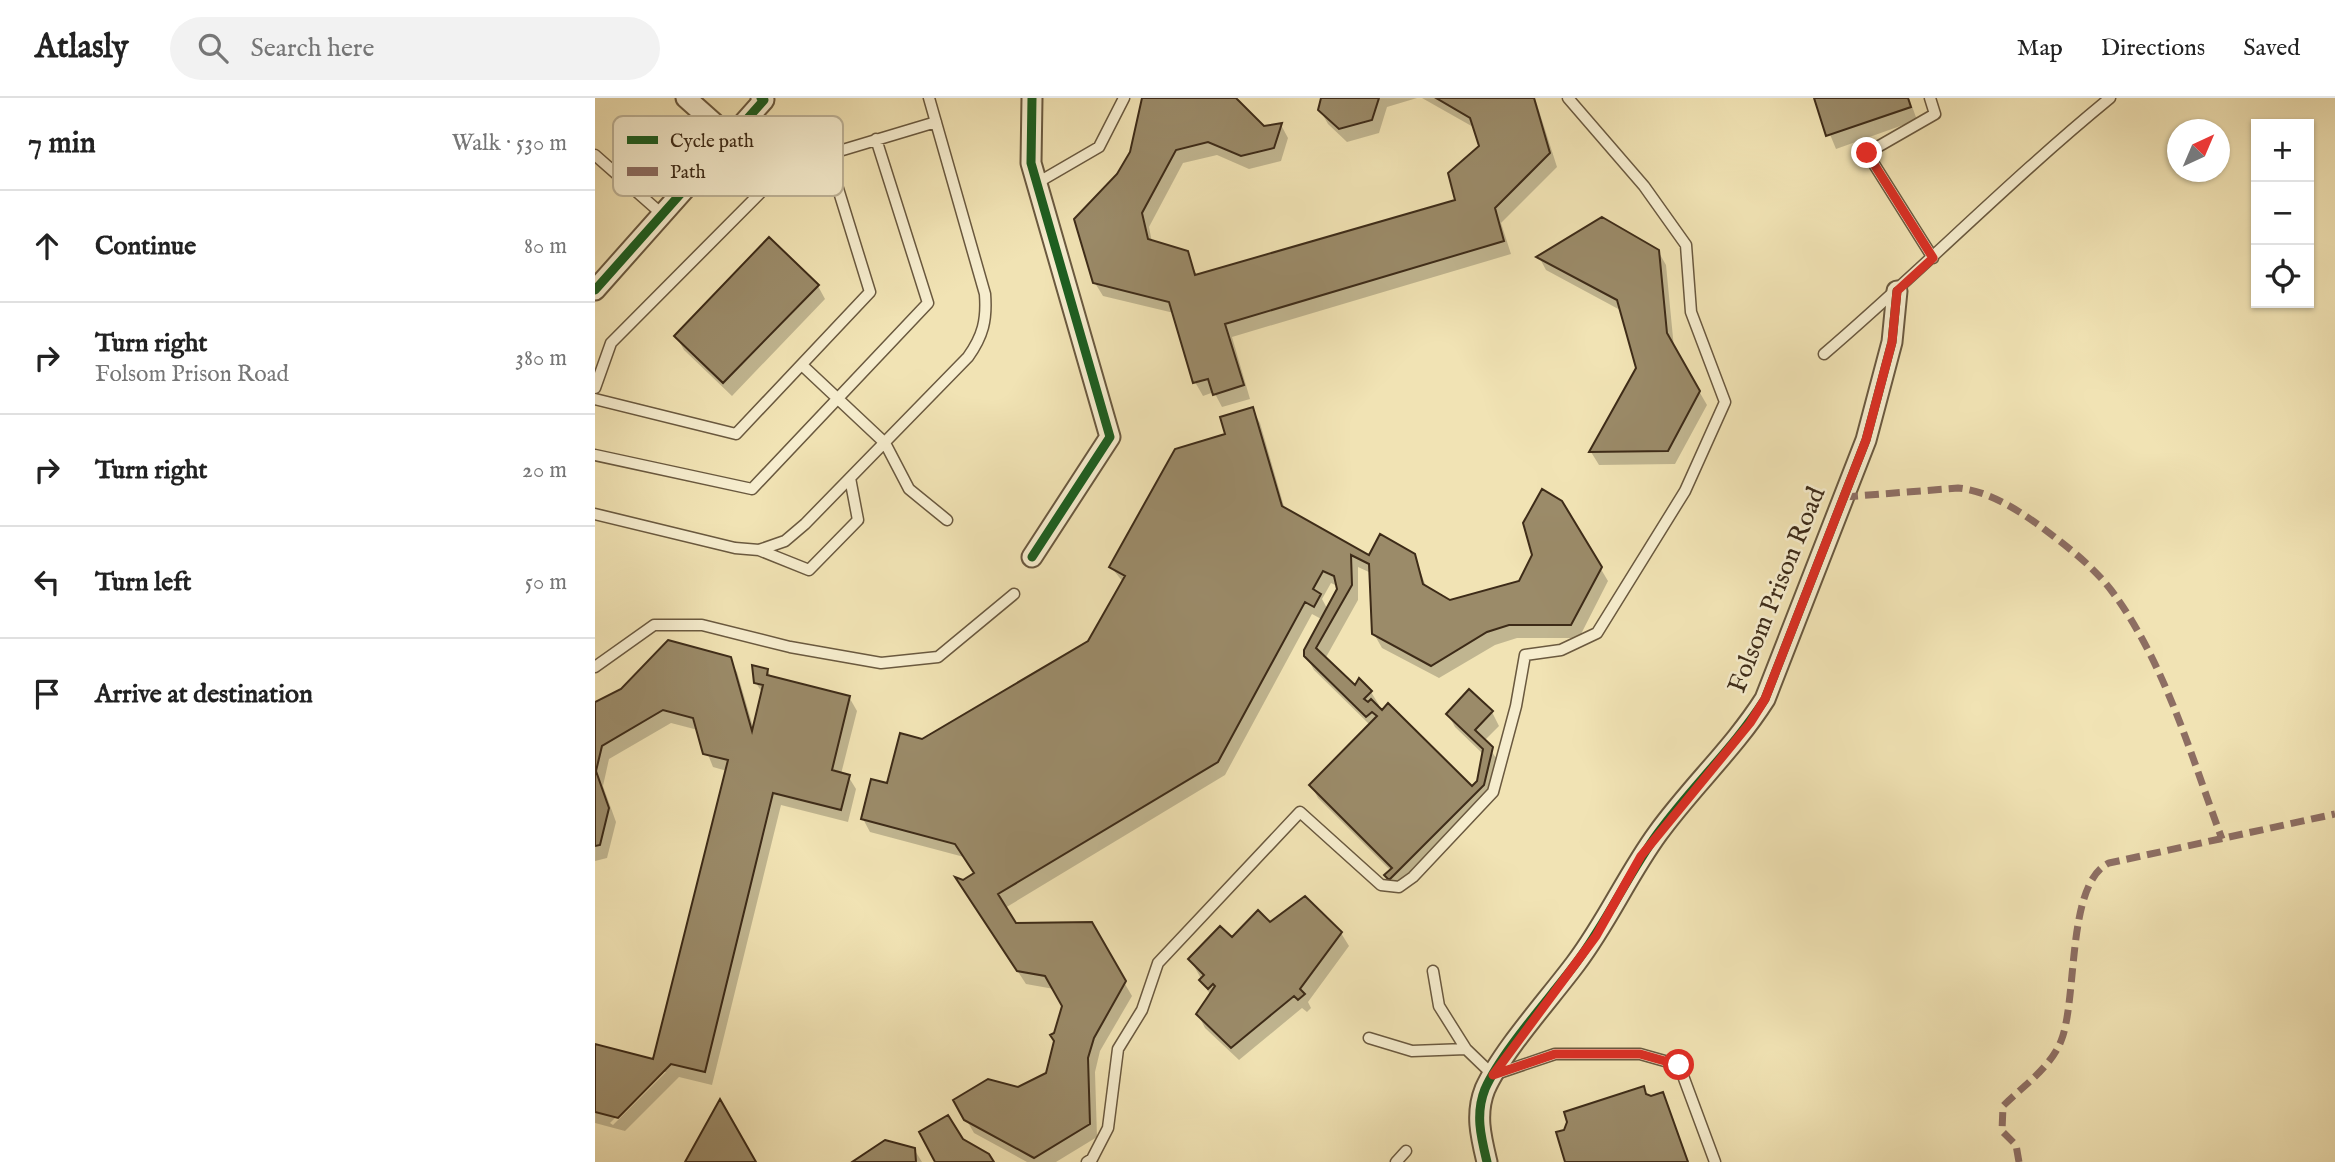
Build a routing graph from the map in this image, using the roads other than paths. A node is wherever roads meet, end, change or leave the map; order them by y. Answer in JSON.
{"nodes":[{"id":1,"x":686,"y":98,"type":"edge"},
{"id":2,"x":929,"y":98,"type":"edge"},
{"id":3,"x":1032,"y":98,"type":"edge"},
{"id":4,"x":1124,"y":98,"type":"edge"},
{"id":5,"x":1568,"y":98,"type":"edge"},
{"id":6,"x":1930,"y":98,"type":"edge"},
{"id":7,"x":2110,"y":98,"type":"edge"},
{"id":8,"x":763,"y":99,"type":"edge"},
{"id":9,"x":706,"y":116,"type":"edge"},
{"id":10,"x":749,"y":116,"type":"edge"},
{"id":11,"x":936,"y":122,"type":"junction"},
{"id":12,"x":876,"y":139,"type":"junction"},
{"id":13,"x":843,"y":148,"type":"edge"},
{"id":14,"x":595,"y":155,"type":"edge"},
{"id":15,"x":613,"y":171,"type":"edge"},
{"id":16,"x":1037,"y":183,"type":"junction"},
{"id":17,"x":641,"y":196,"type":"edge"},
{"id":18,"x":680,"y":196,"type":"edge"},
{"id":19,"x":757,"y":196,"type":"edge"},
{"id":20,"x":840,"y":196,"type":"edge"},
{"id":21,"x":663,"y":215,"type":"junction"},
{"id":22,"x":1933,"y":258,"type":"junction"},
{"id":23,"x":595,"y":290,"type":"edge"},
{"id":24,"x":1897,"y":291,"type":"junction"},
{"id":25,"x":1824,"y":354,"type":"dead end"},
{"id":26,"x":803,"y":366,"type":"junction"},
{"id":27,"x":595,"y":388,"type":"edge"},
{"id":28,"x":595,"y":399,"type":"edge"},
{"id":29,"x":838,"y":401,"type":"junction"},
{"id":30,"x":885,"y":443,"type":"junction"},
{"id":31,"x":595,"y":455,"type":"edge"},
{"id":32,"x":850,"y":478,"type":"junction"},
{"id":33,"x":595,"y":514,"type":"edge"},
{"id":34,"x":947,"y":520,"type":"dead end"},
{"id":35,"x":759,"y":550,"type":"junction"},
{"id":36,"x":1032,"y":557,"type":"dead end"},
{"id":37,"x":1014,"y":594,"type":"dead end"},
{"id":38,"x":595,"y":667,"type":"edge"},
{"id":39,"x":1433,"y":971,"type":"dead end"},
{"id":40,"x":1369,"y":1038,"type":"dead end"},
{"id":41,"x":1466,"y":1049,"type":"junction"},
{"id":42,"x":1493,"y":1075,"type":"junction"},
{"id":43,"x":1406,"y":1151,"type":"dead end"},
{"id":44,"x":1087,"y":1162,"type":"edge"},
{"id":45,"x":1396,"y":1162,"type":"edge"},
{"id":46,"x":1487,"y":1162,"type":"edge"},
{"id":47,"x":1715,"y":1162,"type":"edge"}],
"edges":[{"from":1,"to":9,"type":"street"},
{"from":2,"to":11,"type":"lane"},
{"from":3,"to":16,"type":"street"},
{"from":4,"to":16,"type":"lane"},
{"from":5,"to":44,"type":"lane"},
{"from":6,"to":22,"type":"lane"},
{"from":7,"to":22,"type":"lane"},
{"from":8,"to":10,"type":"street"},
{"from":11,"to":12,"type":"lane"},
{"from":11,"to":30,"type":"lane"},
{"from":12,"to":13,"type":"lane"},
{"from":12,"to":29,"type":"lane"},
{"from":14,"to":15,"type":"lane"},
{"from":16,"to":36,"type":"street"},
{"from":17,"to":21,"type":"lane"},
{"from":18,"to":21,"type":"street"},
{"from":19,"to":27,"type":"lane"},
{"from":20,"to":26,"type":"lane"},
{"from":21,"to":23,"type":"street"},
{"from":22,"to":24,"type":"lane"},
{"from":24,"to":25,"type":"lane"},
{"from":24,"to":42,"type":"street","name":"Folsom Prison Road"},
{"from":26,"to":28,"type":"lane"},
{"from":26,"to":29,"type":"lane"},
{"from":29,"to":30,"type":"lane"},
{"from":29,"to":31,"type":"lane"},
{"from":30,"to":32,"type":"lane"},
{"from":30,"to":34,"type":"lane"},
{"from":32,"to":35,"type":"lane"},
{"from":32,"to":35,"type":"lane"},
{"from":33,"to":35,"type":"lane"},
{"from":37,"to":38,"type":"lane"},
{"from":39,"to":41,"type":"lane"},
{"from":40,"to":41,"type":"lane"},
{"from":41,"to":42,"type":"lane"},
{"from":42,"to":46,"type":"street","name":"Folsom Prison Road"},
{"from":42,"to":47,"type":"lane"},
{"from":43,"to":45,"type":"lane"}]}
